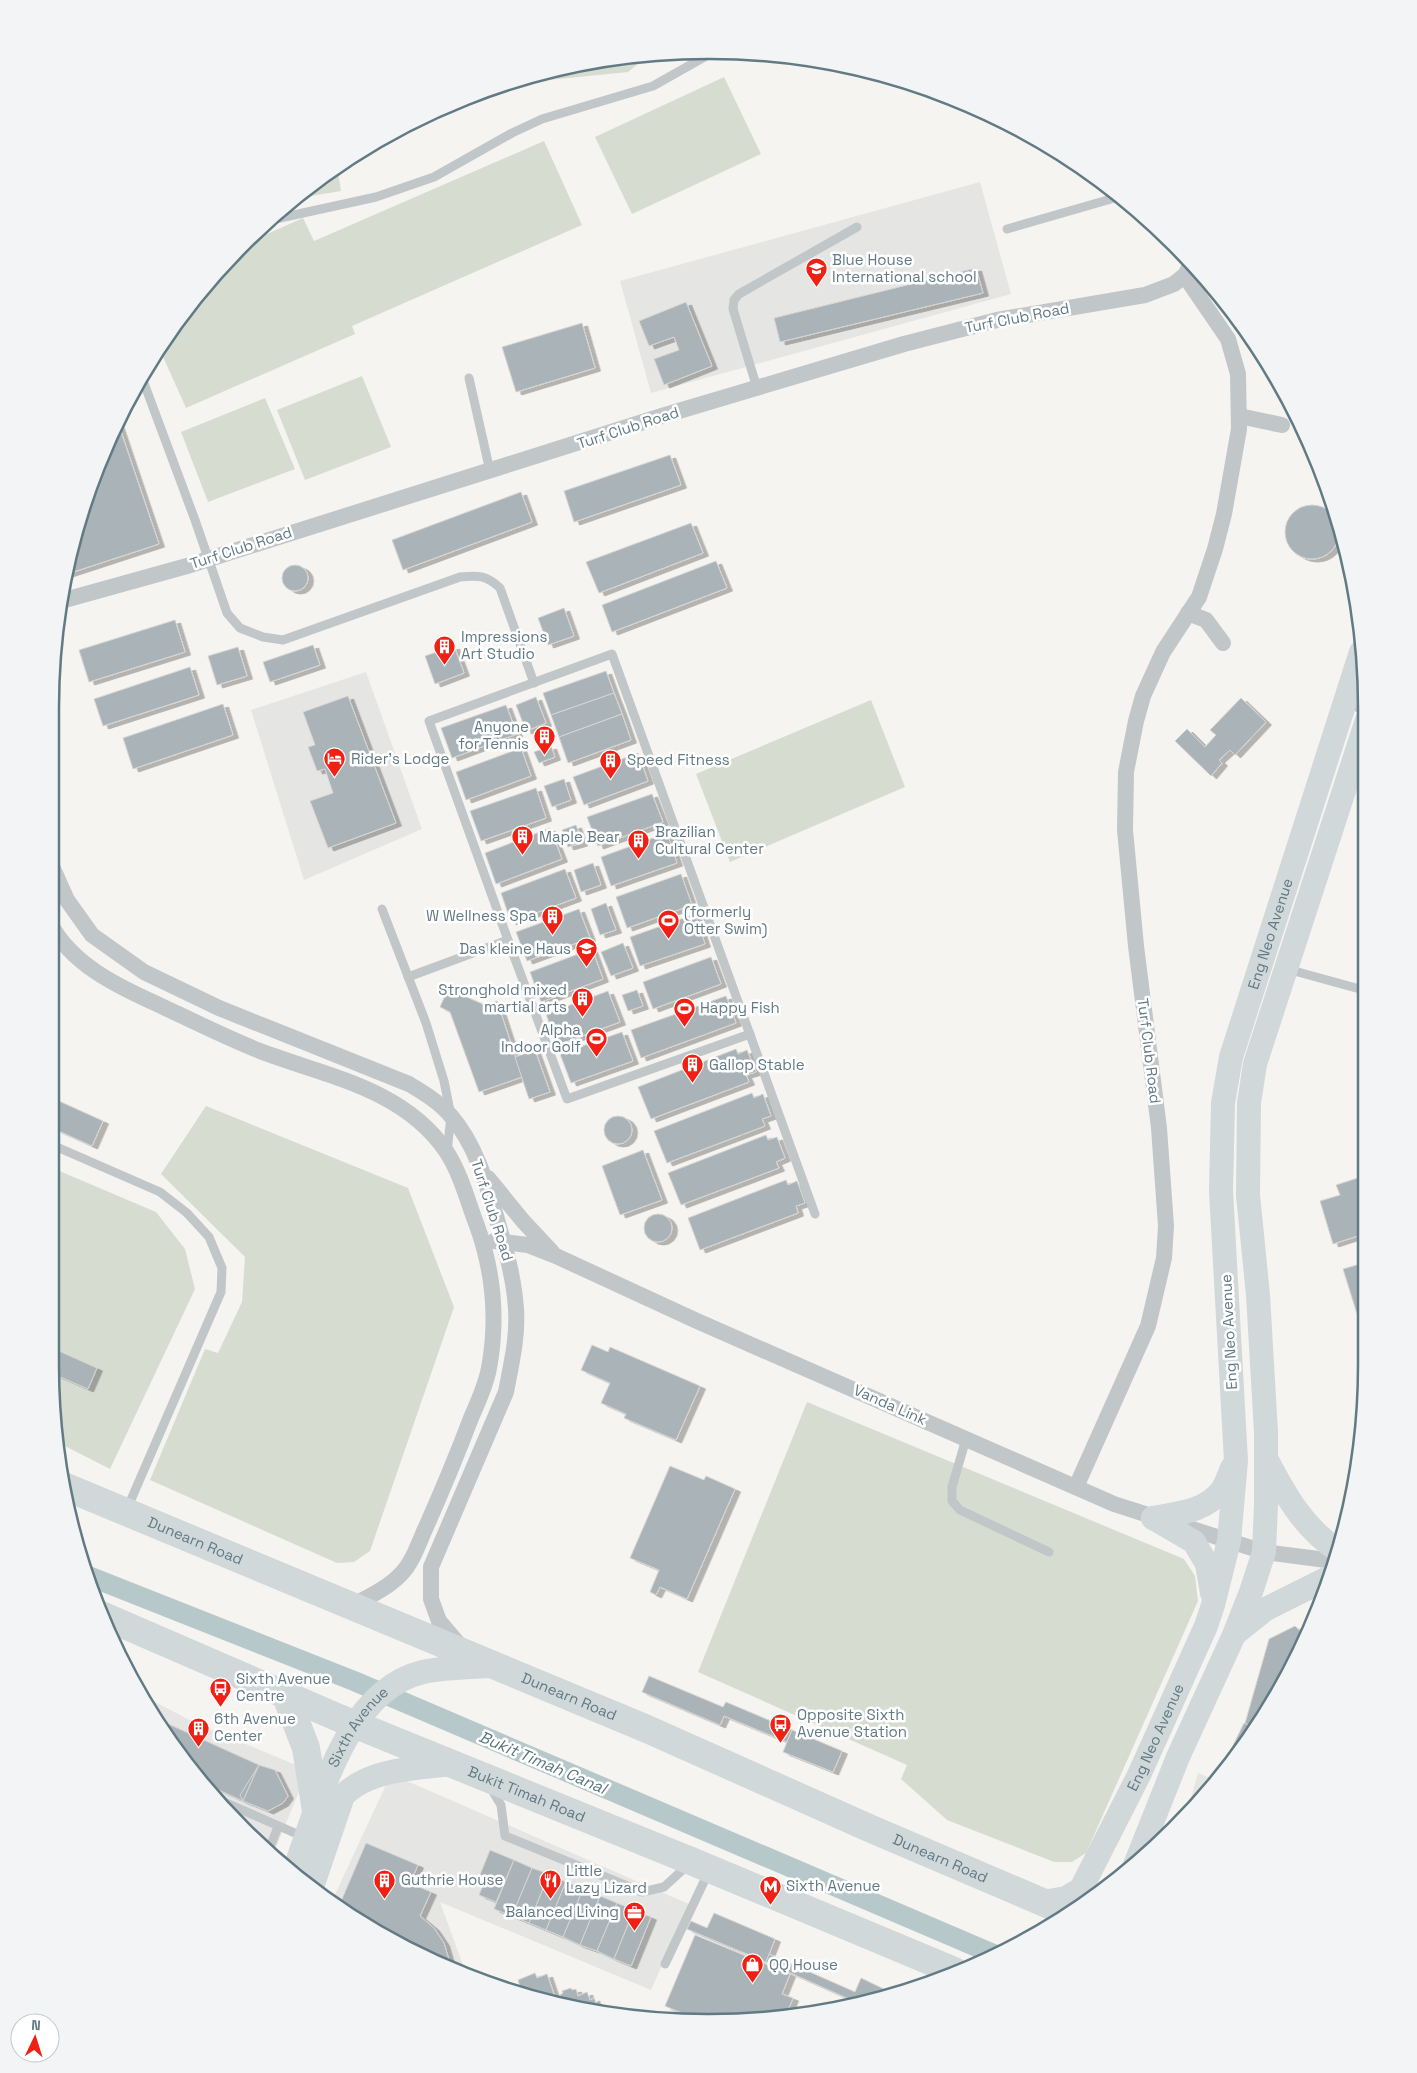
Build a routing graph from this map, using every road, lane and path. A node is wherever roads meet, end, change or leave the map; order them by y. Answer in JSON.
{"nodes":[{"id":1,"x":701,"y":59,"type":"edge"},
{"id":2,"x":1111,"y":199,"type":"edge"},
{"id":3,"x":283,"y":217,"type":"edge"},
{"id":4,"x":857,"y":226,"type":"dead end"},
{"id":5,"x":1006,"y":229,"type":"dead end"},
{"id":6,"x":1188,"y":270,"type":"edge"},
{"id":7,"x":1189,"y":282,"type":"dead end"},
{"id":8,"x":469,"y":378,"type":"dead end"},
{"id":9,"x":145,"y":386,"type":"edge"},
{"id":10,"x":757,"y":388,"type":"junction"},
{"id":11,"x":1240,"y":416,"type":"junction"},
{"id":12,"x":1282,"y":425,"type":"dead end"},
{"id":13,"x":490,"y":471,"type":"junction"},
{"id":14,"x":208,"y":559,"type":"junction"},
{"id":15,"x":68,"y":599,"type":"edge"},
{"id":16,"x":1188,"y":613,"type":"junction"},
{"id":17,"x":1223,"y":643,"type":"dead end"},
{"id":18,"x":534,"y":683,"type":"junction"},
{"id":19,"x":1358,"y":717,"type":"edge"},
{"id":20,"x":59,"y":882,"type":"edge"},
{"id":21,"x":382,"y":909,"type":"dead end"},
{"id":22,"x":59,"y":934,"type":"edge"},
{"id":23,"x":508,"y":940,"type":"junction"},
{"id":24,"x":1262,"y":961,"type":"junction"},
{"id":25,"x":1286,"y":969,"type":"junction"},
{"id":26,"x":408,"y":977,"type":"junction"},
{"id":27,"x":1358,"y":989,"type":"edge"},
{"id":28,"x":750,"y":1034,"type":"junction"},
{"id":29,"x":451,"y":1116,"type":"junction"},
{"id":30,"x":59,"y":1148,"type":"edge"},
{"id":31,"x":447,"y":1152,"type":"junction"},
{"id":32,"x":483,"y":1172,"type":"junction"},
{"id":33,"x":815,"y":1214,"type":"dead end"},
{"id":34,"x":482,"y":1241,"type":"junction"},
{"id":35,"x":503,"y":1241,"type":"junction"},
{"id":36,"x":556,"y":1256,"type":"junction"},
{"id":37,"x":966,"y":1439,"type":"junction"},
{"id":38,"x":1236,"y":1461,"type":"junction"},
{"id":39,"x":1267,"y":1461,"type":"junction"},
{"id":40,"x":1076,"y":1487,"type":"junction"},
{"id":41,"x":71,"y":1490,"type":"edge"},
{"id":42,"x":126,"y":1512,"type":"junction"},
{"id":43,"x":1153,"y":1518,"type":"junction"},
{"id":44,"x":1230,"y":1541,"type":"junction"},
{"id":45,"x":1332,"y":1547,"type":"edge"},
{"id":46,"x":1049,"y":1552,"type":"dead end"},
{"id":47,"x":1264,"y":1552,"type":"junction"},
{"id":48,"x":1328,"y":1560,"type":"edge"},
{"id":49,"x":1321,"y":1582,"type":"edge"},
{"id":50,"x":1214,"y":1605,"type":"junction"},
{"id":51,"x":352,"y":1606,"type":"junction"},
{"id":52,"x":111,"y":1619,"type":"edge"},
{"id":53,"x":1234,"y":1635,"type":"junction"},
{"id":54,"x":466,"y":1653,"type":"junction"},
{"id":55,"x":496,"y":1665,"type":"junction"},
{"id":56,"x":286,"y":1696,"type":"junction"},
{"id":57,"x":356,"y":1725,"type":"junction"},
{"id":58,"x":453,"y":1764,"type":"junction"},
{"id":59,"x":483,"y":1776,"type":"junction"},
{"id":60,"x":232,"y":1806,"type":"edge"},
{"id":61,"x":316,"y":1810,"type":"junction"},
{"id":62,"x":278,"y":1827,"type":"junction"},
{"id":63,"x":316,"y":1842,"type":"junction"},
{"id":64,"x":271,"y":1845,"type":"edge"},
{"id":65,"x":1141,"y":1849,"type":"edge"},
{"id":66,"x":701,"y":1865,"type":"junction"},
{"id":67,"x":297,"y":1867,"type":"edge"},
{"id":68,"x":313,"y":1880,"type":"edge"},
{"id":69,"x":1042,"y":1908,"type":"edge"},
{"id":70,"x":1059,"y":1911,"type":"edge"},
{"id":71,"x":665,"y":1964,"type":"dead end"},
{"id":72,"x":948,"y":1968,"type":"edge"}],
"edges":[{"from":1,"to":3,"type":"lane"},
{"from":2,"to":5,"type":"lane"},
{"from":4,"to":10,"type":"lane"},
{"from":6,"to":10,"type":"street","name":"Turf Club Road"},
{"from":7,"to":11,"type":"street","name":"Turf Club Road"},
{"from":8,"to":13,"type":"lane"},
{"from":9,"to":14,"type":"lane"},
{"from":10,"to":13,"type":"street","name":"Turf Club Road"},
{"from":11,"to":12,"type":"street"},
{"from":11,"to":16,"type":"street","name":"Turf Club Road"},
{"from":13,"to":14,"type":"street","name":"Turf Club Road"},
{"from":14,"to":15,"type":"street","name":"Turf Club Road"},
{"from":14,"to":18,"type":"lane"},
{"from":16,"to":17,"type":"street"},
{"from":16,"to":40,"type":"street","name":"Turf Club Road"},
{"from":18,"to":23,"type":"lane"},
{"from":18,"to":28,"type":"lane"},
{"from":19,"to":24,"type":"main road","name":"Eng Neo Avenue"},
{"from":19,"to":25,"type":"main road","name":"Eng Neo Avenue"},
{"from":20,"to":29,"type":"street","name":"Turf Club Road"},
{"from":21,"to":26,"type":"lane"},
{"from":22,"to":31,"type":"street","name":"Turf Club Road"},
{"from":23,"to":26,"type":"lane"},
{"from":23,"to":28,"type":"lane"},
{"from":24,"to":25,"type":"street"},
{"from":24,"to":38,"type":"main road","name":"Eng Neo Avenue"},
{"from":25,"to":27,"type":"lane"},
{"from":25,"to":39,"type":"main road","name":"Eng Neo Avenue"},
{"from":26,"to":29,"type":"lane"},
{"from":28,"to":33,"type":"lane"},
{"from":29,"to":31,"type":"lane"},
{"from":29,"to":32,"type":"street","name":"Turf Club Road"},
{"from":30,"to":42,"type":"lane"},
{"from":31,"to":34,"type":"street","name":"Turf Club Road"},
{"from":32,"to":35,"type":"street","name":"Turf Club Road"},
{"from":32,"to":36,"type":"street","name":"Vanda Link"},
{"from":34,"to":35,"type":"street","name":"Vanda Link"},
{"from":34,"to":51,"type":"street","name":"Turf Club Road"},
{"from":35,"to":36,"type":"street","name":"Vanda Link"},
{"from":35,"to":54,"type":"street","name":"Turf Club Road"},
{"from":36,"to":37,"type":"street","name":"Vanda Link"},
{"from":37,"to":40,"type":"street","name":"Vanda Link"},
{"from":37,"to":46,"type":"lane"},
{"from":38,"to":43,"type":"main road"},
{"from":38,"to":44,"type":"main road","name":"Eng Neo Avenue"},
{"from":39,"to":45,"type":"main road"},
{"from":39,"to":47,"type":"main road","name":"Eng Neo Avenue"},
{"from":40,"to":43,"type":"street","name":"Vanda Link"},
{"from":41,"to":42,"type":"highway","name":"Dunearn Road"},
{"from":42,"to":51,"type":"highway","name":"Dunearn Road"},
{"from":43,"to":44,"type":"street","name":"Vanda Link"},
{"from":43,"to":50,"type":"main road"},
{"from":44,"to":47,"type":"street","name":"Vanda Link"},
{"from":44,"to":50,"type":"main road","name":"Eng Neo Avenue"},
{"from":47,"to":48,"type":"street","name":"Vanda Link"},
{"from":47,"to":53,"type":"main road","name":"Eng Neo Avenue"},
{"from":49,"to":53,"type":"main road"},
{"from":50,"to":69,"type":"main road","name":"Eng Neo Avenue"},
{"from":51,"to":54,"type":"highway","name":"Dunearn Road"},
{"from":52,"to":56,"type":"highway","name":"Bukit Timah Road"},
{"from":53,"to":65,"type":"main road","name":"Eng Neo Avenue"},
{"from":54,"to":55,"type":"highway","name":"Dunearn Road"},
{"from":55,"to":57,"type":"main road","name":"Sixth Avenue"},
{"from":55,"to":69,"type":"highway","name":"Dunearn Road"},
{"from":56,"to":57,"type":"highway","name":"Bukit Timah Road"},
{"from":56,"to":61,"type":"highway"},
{"from":57,"to":58,"type":"highway","name":"Bukit Timah Road"},
{"from":57,"to":61,"type":"main road","name":"Sixth Avenue"},
{"from":58,"to":59,"type":"highway","name":"Bukit Timah Road"},
{"from":58,"to":63,"type":"main road","name":"Sixth Avenue"},
{"from":59,"to":66,"type":"highway","name":"Bukit Timah Road"},
{"from":59,"to":66,"type":"lane"},
{"from":60,"to":62,"type":"lane"},
{"from":61,"to":63,"type":"main road","name":"Sixth Avenue"},
{"from":62,"to":63,"type":"lane"},
{"from":62,"to":64,"type":"lane"},
{"from":63,"to":67,"type":"main road","name":"Sixth Avenue"},
{"from":63,"to":68,"type":"main road","name":"Sixth Avenue"},
{"from":66,"to":71,"type":"lane"},
{"from":66,"to":72,"type":"highway","name":"Bukit Timah Road"},
{"from":69,"to":70,"type":"highway","name":"Dunearn Road"}]}
